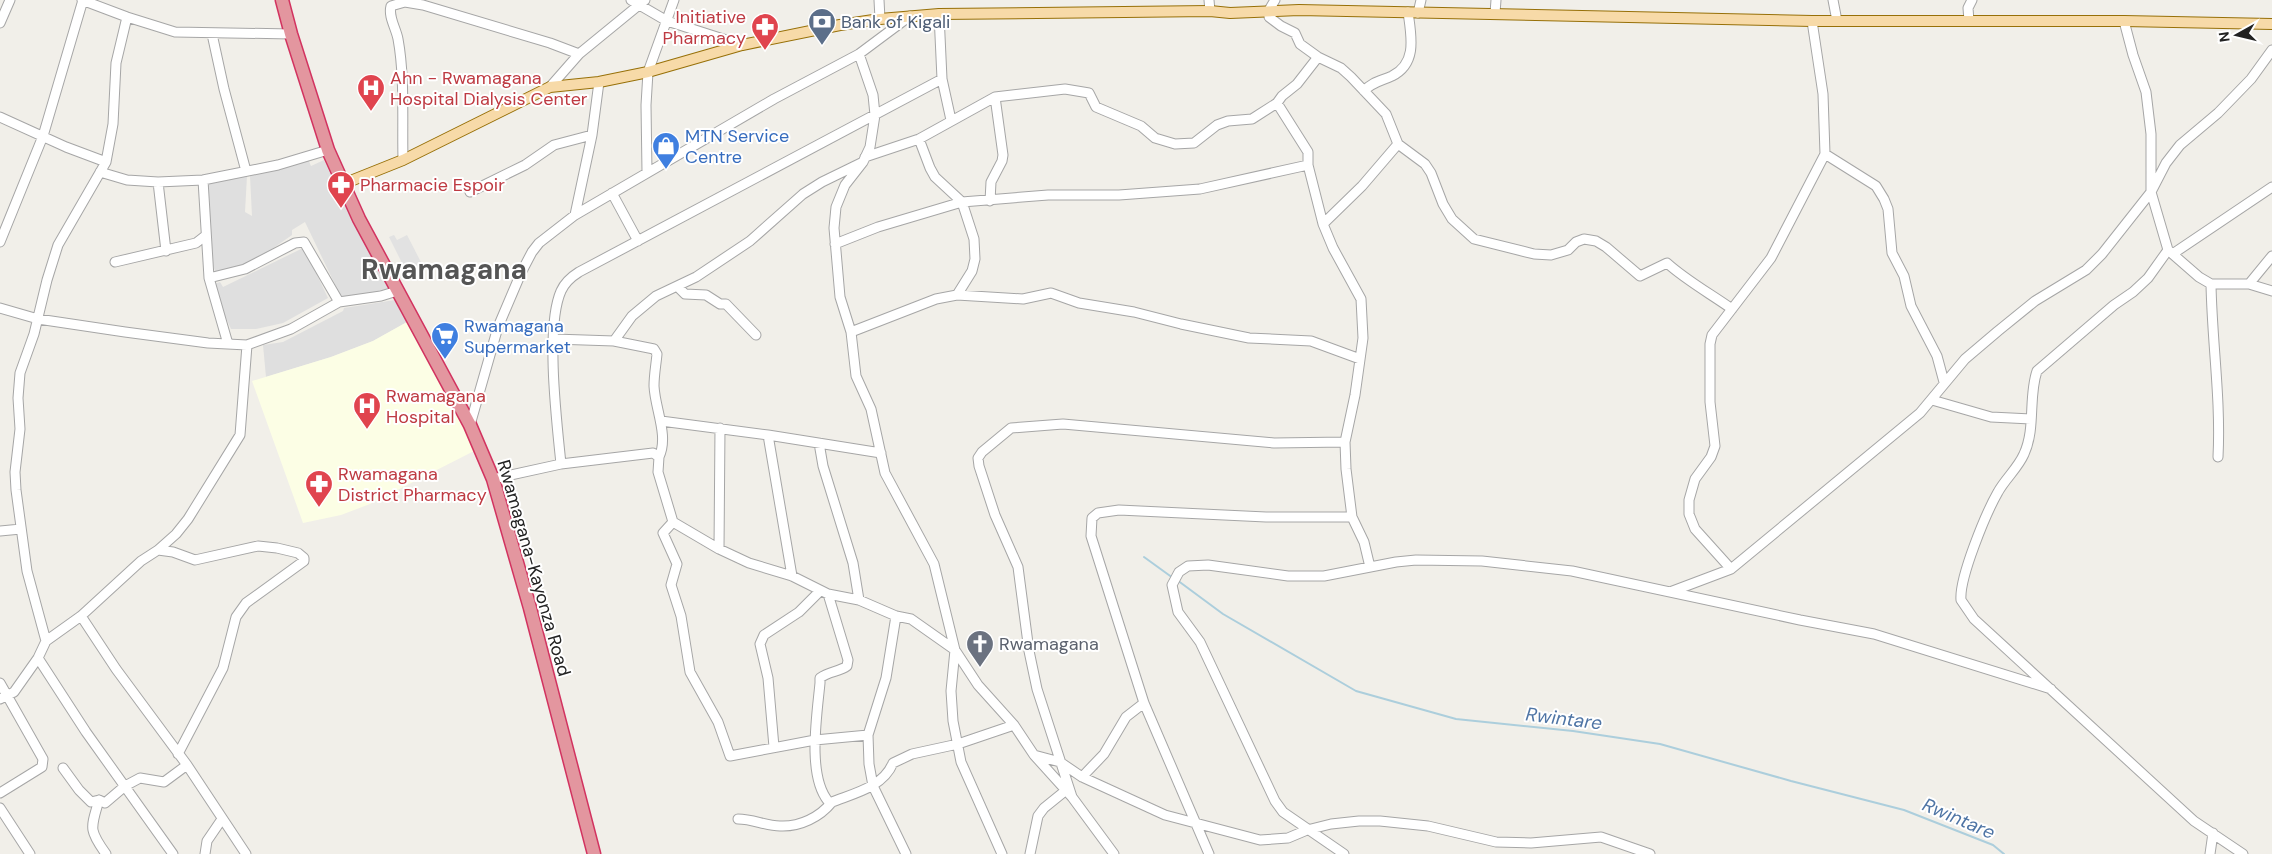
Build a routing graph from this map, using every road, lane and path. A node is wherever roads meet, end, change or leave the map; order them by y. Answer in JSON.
{"nodes":[{"id":1,"x":10,"y":0,"type":"edge"},
{"id":2,"x":83,"y":0,"type":"edge"},
{"id":3,"x":282,"y":0,"type":"edge"},
{"id":4,"x":674,"y":0,"type":"edge"},
{"id":5,"x":878,"y":0,"type":"edge"},
{"id":6,"x":1209,"y":0,"type":"edge"},
{"id":7,"x":1275,"y":0,"type":"edge"},
{"id":8,"x":1421,"y":0,"type":"edge"},
{"id":9,"x":1496,"y":0,"type":"edge"},
{"id":10,"x":1833,"y":0,"type":"edge"},
{"id":11,"x":1972,"y":0,"type":"edge"},
{"id":12,"x":638,"y":2,"type":"edge"},
{"id":13,"x":1269,"y":10,"type":"junction"},
{"id":14,"x":1210,"y":11,"type":"junction"},
{"id":15,"x":1356,"y":11,"type":"junction"},
{"id":16,"x":1242,"y":12,"type":"junction"},
{"id":17,"x":1413,"y":12,"type":"junction"},
{"id":18,"x":1495,"y":13,"type":"junction"},
{"id":19,"x":939,"y":14,"type":"junction"},
{"id":20,"x":1027,"y":14,"type":"junction"},
{"id":21,"x":911,"y":15,"type":"junction"},
{"id":22,"x":127,"y":17,"type":"junction"},
{"id":23,"x":880,"y":19,"type":"junction"},
{"id":24,"x":1969,"y":20,"type":"junction"},
{"id":25,"x":667,"y":21,"type":"junction"},
{"id":26,"x":1812,"y":21,"type":"junction"},
{"id":27,"x":1837,"y":21,"type":"junction"},
{"id":28,"x":2124,"y":21,"type":"junction"},
{"id":29,"x":0,"y":22,"type":"edge"},
{"id":30,"x":2272,"y":24,"type":"edge"},
{"id":31,"x":212,"y":34,"type":"junction"},
{"id":32,"x":291,"y":34,"type":"junction"},
{"id":33,"x":742,"y":45,"type":"junction"},
{"id":34,"x":2272,"y":50,"type":"edge"},
{"id":35,"x":579,"y":54,"type":"junction"},
{"id":36,"x":858,"y":54,"type":"junction"},
{"id":37,"x":1318,"y":57,"type":"junction"},
{"id":38,"x":648,"y":72,"type":"junction"},
{"id":39,"x":942,"y":78,"type":"junction"},
{"id":40,"x":599,"y":82,"type":"junction"},
{"id":41,"x":550,"y":87,"type":"junction"},
{"id":42,"x":1364,"y":91,"type":"junction"},
{"id":43,"x":994,"y":97,"type":"junction"},
{"id":44,"x":1278,"y":103,"type":"junction"},
{"id":45,"x":875,"y":115,"type":"junction"},
{"id":46,"x":0,"y":118,"type":"edge"},
{"id":47,"x":951,"y":120,"type":"junction"},
{"id":48,"x":592,"y":135,"type":"junction"},
{"id":49,"x":42,"y":136,"type":"junction"},
{"id":50,"x":919,"y":139,"type":"junction"},
{"id":51,"x":1398,"y":144,"type":"junction"},
{"id":52,"x":328,"y":150,"type":"junction"},
{"id":53,"x":1825,"y":154,"type":"junction"},
{"id":54,"x":404,"y":160,"type":"junction"},
{"id":55,"x":864,"y":160,"type":"junction"},
{"id":56,"x":106,"y":162,"type":"junction"},
{"id":57,"x":1308,"y":165,"type":"junction"},
{"id":58,"x":246,"y":170,"type":"junction"},
{"id":59,"x":100,"y":172,"type":"junction"},
{"id":60,"x":648,"y":172,"type":"junction"},
{"id":61,"x":202,"y":180,"type":"junction"},
{"id":62,"x":158,"y":182,"type":"junction"},
{"id":63,"x":343,"y":184,"type":"junction"},
{"id":64,"x":2272,"y":187,"type":"edge"},
{"id":65,"x":470,"y":192,"type":"dead end"},
{"id":66,"x":2151,"y":192,"type":"junction"},
{"id":67,"x":612,"y":193,"type":"junction"},
{"id":68,"x":990,"y":201,"type":"junction"},
{"id":69,"x":962,"y":202,"type":"junction"},
{"id":70,"x":575,"y":215,"type":"junction"},
{"id":71,"x":1323,"y":224,"type":"junction"},
{"id":72,"x":205,"y":236,"type":"junction"},
{"id":73,"x":638,"y":241,"type":"junction"},
{"id":74,"x":0,"y":242,"type":"edge"},
{"id":75,"x":196,"y":243,"type":"junction"},
{"id":76,"x":835,"y":244,"type":"junction"},
{"id":77,"x":207,"y":250,"type":"junction"},
{"id":78,"x":166,"y":251,"type":"junction"},
{"id":79,"x":2171,"y":252,"type":"junction"},
{"id":80,"x":2272,"y":256,"type":"edge"},
{"id":81,"x":115,"y":262,"type":"dead end"},
{"id":82,"x":210,"y":278,"type":"junction"},
{"id":83,"x":2211,"y":284,"type":"junction"},
{"id":84,"x":2249,"y":284,"type":"junction"},
{"id":85,"x":678,"y":287,"type":"junction"},
{"id":86,"x":398,"y":291,"type":"junction"},
{"id":87,"x":2272,"y":291,"type":"edge"},
{"id":88,"x":957,"y":295,"type":"junction"},
{"id":89,"x":339,"y":302,"type":"junction"},
{"id":90,"x":0,"y":308,"type":"edge"},
{"id":91,"x":1732,"y":309,"type":"junction"},
{"id":92,"x":38,"y":319,"type":"junction"},
{"id":93,"x":852,"y":332,"type":"junction"},
{"id":94,"x":756,"y":335,"type":"dead end"},
{"id":95,"x":554,"y":339,"type":"junction"},
{"id":96,"x":614,"y":340,"type":"junction"},
{"id":97,"x":228,"y":344,"type":"junction"},
{"id":98,"x":247,"y":345,"type":"junction"},
{"id":99,"x":1360,"y":359,"type":"junction"},
{"id":100,"x":1944,"y":382,"type":"junction"},
{"id":101,"x":1932,"y":400,"type":"junction"},
{"id":102,"x":2031,"y":419,"type":"junction"},
{"id":103,"x":661,"y":422,"type":"junction"},
{"id":104,"x":470,"y":425,"type":"junction"},
{"id":105,"x":720,"y":428,"type":"junction"},
{"id":106,"x":768,"y":435,"type":"junction"},
{"id":107,"x":1345,"y":442,"type":"junction"},
{"id":108,"x":819,"y":443,"type":"junction"},
{"id":109,"x":881,"y":453,"type":"junction"},
{"id":110,"x":659,"y":457,"type":"junction"},
{"id":111,"x":2218,"y":457,"type":"dead end"},
{"id":112,"x":561,"y":464,"type":"junction"},
{"id":113,"x":493,"y":479,"type":"junction"},
{"id":114,"x":1352,"y":518,"type":"junction"},
{"id":115,"x":673,"y":522,"type":"junction"},
{"id":116,"x":21,"y":529,"type":"junction"},
{"id":117,"x":0,"y":531,"type":"edge"},
{"id":118,"x":719,"y":549,"type":"junction"},
{"id":119,"x":158,"y":550,"type":"junction"},
{"id":120,"x":1370,"y":567,"type":"junction"},
{"id":121,"x":1731,"y":569,"type":"junction"},
{"id":122,"x":792,"y":576,"type":"junction"},
{"id":123,"x":824,"y":592,"type":"junction"},
{"id":124,"x":1670,"y":592,"type":"junction"},
{"id":125,"x":858,"y":600,"type":"junction"},
{"id":126,"x":81,"y":616,"type":"junction"},
{"id":127,"x":896,"y":616,"type":"junction"},
{"id":128,"x":46,"y":641,"type":"junction"},
{"id":129,"x":955,"y":650,"type":"junction"},
{"id":130,"x":38,"y":658,"type":"junction"},
{"id":131,"x":0,"y":684,"type":"edge"},
{"id":132,"x":2051,"y":689,"type":"junction"},
{"id":133,"x":3,"y":697,"type":"edge"},
{"id":134,"x":1144,"y":703,"type":"junction"},
{"id":135,"x":1014,"y":726,"type":"junction"},
{"id":136,"x":868,"y":735,"type":"junction"},
{"id":137,"x":816,"y":740,"type":"junction"},
{"id":138,"x":958,"y":744,"type":"junction"},
{"id":139,"x":774,"y":747,"type":"junction"},
{"id":140,"x":178,"y":754,"type":"junction"},
{"id":141,"x":1034,"y":756,"type":"junction"},
{"id":142,"x":1060,"y":762,"type":"junction"},
{"id":143,"x":187,"y":766,"type":"junction"},
{"id":144,"x":63,"y":768,"type":"dead end"},
{"id":145,"x":1082,"y":777,"type":"junction"},
{"id":146,"x":125,"y":786,"type":"junction"},
{"id":147,"x":872,"y":786,"type":"junction"},
{"id":148,"x":0,"y":793,"type":"edge"},
{"id":149,"x":1069,"y":794,"type":"junction"},
{"id":150,"x":99,"y":800,"type":"junction"},
{"id":151,"x":832,"y":802,"type":"junction"},
{"id":152,"x":0,"y":808,"type":"edge"},
{"id":153,"x":222,"y":819,"type":"junction"},
{"id":154,"x":738,"y":820,"type":"dead end"},
{"id":155,"x":1193,"y":821,"type":"junction"},
{"id":156,"x":1307,"y":830,"type":"junction"},
{"id":157,"x":2212,"y":833,"type":"junction"},
{"id":158,"x":1112,"y":853,"type":"edge"},
{"id":159,"x":30,"y":854,"type":"edge"},
{"id":160,"x":106,"y":854,"type":"edge"},
{"id":161,"x":173,"y":854,"type":"edge"},
{"id":162,"x":205,"y":854,"type":"edge"},
{"id":163,"x":246,"y":854,"type":"edge"},
{"id":164,"x":594,"y":854,"type":"edge"},
{"id":165,"x":906,"y":854,"type":"edge"},
{"id":166,"x":1002,"y":854,"type":"edge"},
{"id":167,"x":1030,"y":854,"type":"edge"},
{"id":168,"x":1209,"y":854,"type":"edge"},
{"id":169,"x":1344,"y":854,"type":"edge"},
{"id":170,"x":1650,"y":854,"type":"edge"},
{"id":171,"x":2210,"y":854,"type":"edge"},
{"id":172,"x":2242,"y":854,"type":"edge"}],
"edges":[{"from":1,"to":29,"type":"street"},
{"from":2,"to":22,"type":"street"},
{"from":2,"to":49,"type":"street"},
{"from":3,"to":32,"type":"highway","name":"Rwamagana-Kayonza Road"},
{"from":4,"to":25,"type":"street"},
{"from":5,"to":23,"type":"street"},
{"from":6,"to":14,"type":"street"},
{"from":7,"to":13,"type":"street"},
{"from":8,"to":17,"type":"street"},
{"from":9,"to":18,"type":"street"},
{"from":10,"to":27,"type":"street"},
{"from":11,"to":24,"type":"street"},
{"from":12,"to":25,"type":"street"},
{"from":12,"to":35,"type":"street"},
{"from":13,"to":15,"type":"main road"},
{"from":13,"to":16,"type":"main road"},
{"from":13,"to":37,"type":"street"},
{"from":14,"to":16,"type":"main road"},
{"from":14,"to":20,"type":"main road"},
{"from":15,"to":16,"type":"street"},
{"from":15,"to":17,"type":"main road"},
{"from":16,"to":20,"type":"street"},
{"from":17,"to":18,"type":"main road"},
{"from":17,"to":42,"type":"street"},
{"from":18,"to":26,"type":"main road"},
{"from":19,"to":20,"type":"main road"},
{"from":19,"to":21,"type":"main road"},
{"from":19,"to":39,"type":"street"},
{"from":21,"to":23,"type":"main road"},
{"from":21,"to":36,"type":"street"},
{"from":22,"to":31,"type":"street"},
{"from":22,"to":56,"type":"street"},
{"from":23,"to":33,"type":"main road"},
{"from":24,"to":27,"type":"main road"},
{"from":24,"to":28,"type":"main road"},
{"from":25,"to":33,"type":"street"},
{"from":25,"to":38,"type":"street"},
{"from":26,"to":27,"type":"main road"},
{"from":26,"to":53,"type":"street"},
{"from":28,"to":30,"type":"main road"},
{"from":28,"to":66,"type":"street"},
{"from":31,"to":32,"type":"street"},
{"from":31,"to":58,"type":"street"},
{"from":32,"to":52,"type":"highway","name":"Rwamagana-Kayonza Road"},
{"from":33,"to":38,"type":"main road"},
{"from":34,"to":66,"type":"street"},
{"from":35,"to":41,"type":"street"},
{"from":35,"to":54,"type":"street"},
{"from":36,"to":45,"type":"street"},
{"from":36,"to":60,"type":"street"},
{"from":37,"to":42,"type":"street"},
{"from":37,"to":44,"type":"street"},
{"from":38,"to":40,"type":"main road"},
{"from":38,"to":60,"type":"street"},
{"from":39,"to":45,"type":"street"},
{"from":39,"to":47,"type":"street"},
{"from":40,"to":41,"type":"main road"},
{"from":40,"to":48,"type":"street"},
{"from":41,"to":54,"type":"main road"},
{"from":42,"to":51,"type":"street"},
{"from":43,"to":44,"type":"street"},
{"from":43,"to":47,"type":"street"},
{"from":43,"to":68,"type":"street"},
{"from":44,"to":57,"type":"street"},
{"from":45,"to":55,"type":"street"},
{"from":45,"to":73,"type":"street"},
{"from":46,"to":49,"type":"street"},
{"from":47,"to":50,"type":"street"},
{"from":48,"to":65,"type":"street"},
{"from":48,"to":70,"type":"street"},
{"from":49,"to":56,"type":"street"},
{"from":49,"to":74,"type":"street"},
{"from":50,"to":55,"type":"street"},
{"from":50,"to":69,"type":"street"},
{"from":51,"to":71,"type":"street"},
{"from":51,"to":91,"type":"street"},
{"from":52,"to":58,"type":"street"},
{"from":52,"to":63,"type":"highway","name":"Rwamagana-Kayonza Road"},
{"from":53,"to":91,"type":"street"},
{"from":53,"to":100,"type":"street"},
{"from":54,"to":63,"type":"main road"},
{"from":55,"to":76,"type":"street"},
{"from":55,"to":85,"type":"street"},
{"from":56,"to":59,"type":"street"},
{"from":57,"to":68,"type":"street"},
{"from":57,"to":71,"type":"street"},
{"from":58,"to":61,"type":"street"},
{"from":59,"to":62,"type":"street"},
{"from":59,"to":92,"type":"street"},
{"from":60,"to":67,"type":"street"},
{"from":61,"to":62,"type":"street"},
{"from":61,"to":72,"type":"street"},
{"from":62,"to":78,"type":"street"},
{"from":63,"to":86,"type":"highway","name":"Rwamagana-Kayonza Road"},
{"from":64,"to":79,"type":"street"},
{"from":66,"to":79,"type":"street"},
{"from":66,"to":100,"type":"street"},
{"from":67,"to":70,"type":"street"},
{"from":67,"to":73,"type":"street"},
{"from":68,"to":69,"type":"street"},
{"from":69,"to":76,"type":"street"},
{"from":69,"to":88,"type":"street"},
{"from":70,"to":104,"type":"street"},
{"from":71,"to":99,"type":"street"},
{"from":72,"to":75,"type":"street"},
{"from":72,"to":77,"type":"street"},
{"from":73,"to":95,"type":"street"},
{"from":75,"to":77,"type":"street"},
{"from":75,"to":78,"type":"street"},
{"from":76,"to":93,"type":"street"},
{"from":77,"to":82,"type":"street"},
{"from":78,"to":81,"type":"street"},
{"from":79,"to":83,"type":"street"},
{"from":79,"to":102,"type":"street"},
{"from":80,"to":84,"type":"street"},
{"from":82,"to":89,"type":"street"},
{"from":82,"to":97,"type":"street"},
{"from":83,"to":84,"type":"street"},
{"from":83,"to":111,"type":"street"},
{"from":84,"to":87,"type":"street"},
{"from":85,"to":94,"type":"street"},
{"from":85,"to":96,"type":"street"},
{"from":86,"to":89,"type":"street"},
{"from":86,"to":104,"type":"highway","name":"Rwamagana-Kayonza Road"},
{"from":88,"to":93,"type":"street"},
{"from":88,"to":99,"type":"street"},
{"from":89,"to":98,"type":"street"},
{"from":90,"to":92,"type":"street"},
{"from":91,"to":121,"type":"street"},
{"from":92,"to":97,"type":"street"},
{"from":92,"to":116,"type":"street"},
{"from":93,"to":109,"type":"street"},
{"from":95,"to":96,"type":"street"},
{"from":95,"to":112,"type":"street"},
{"from":96,"to":103,"type":"street"},
{"from":97,"to":98,"type":"street"},
{"from":98,"to":119,"type":"street"},
{"from":99,"to":107,"type":"street"},
{"from":100,"to":101,"type":"street"},
{"from":101,"to":102,"type":"street"},
{"from":101,"to":121,"type":"street"},
{"from":102,"to":132,"type":"street"},
{"from":103,"to":105,"type":"street"},
{"from":103,"to":110,"type":"street"},
{"from":104,"to":113,"type":"highway","name":"Rwamagana-Kayonza Road"},
{"from":105,"to":106,"type":"street"},
{"from":105,"to":118,"type":"street"},
{"from":106,"to":108,"type":"street"},
{"from":106,"to":122,"type":"street"},
{"from":107,"to":114,"type":"street"},
{"from":107,"to":142,"type":"street"},
{"from":108,"to":109,"type":"street"},
{"from":108,"to":125,"type":"street"},
{"from":109,"to":129,"type":"street"},
{"from":110,"to":112,"type":"street"},
{"from":110,"to":115,"type":"street"},
{"from":112,"to":113,"type":"street"},
{"from":113,"to":164,"type":"highway","name":"Rwamagana-Kayonza Road"},
{"from":114,"to":120,"type":"street"},
{"from":114,"to":134,"type":"street"},
{"from":115,"to":118,"type":"street"},
{"from":115,"to":139,"type":"street"},
{"from":116,"to":117,"type":"street"},
{"from":116,"to":128,"type":"street"},
{"from":118,"to":122,"type":"street"},
{"from":119,"to":126,"type":"street"},
{"from":119,"to":140,"type":"street"},
{"from":120,"to":124,"type":"street"},
{"from":120,"to":156,"type":"street"},
{"from":121,"to":124,"type":"street"},
{"from":122,"to":123,"type":"street"},
{"from":123,"to":125,"type":"street"},
{"from":123,"to":137,"type":"street"},
{"from":123,"to":139,"type":"street"},
{"from":124,"to":132,"type":"street"},
{"from":125,"to":127,"type":"street"},
{"from":126,"to":128,"type":"street"},
{"from":126,"to":140,"type":"street"},
{"from":127,"to":129,"type":"street"},
{"from":127,"to":136,"type":"street"},
{"from":128,"to":130,"type":"street"},
{"from":129,"to":135,"type":"street"},
{"from":129,"to":138,"type":"street"},
{"from":130,"to":133,"type":"street"},
{"from":130,"to":146,"type":"street"},
{"from":131,"to":133,"type":"street"},
{"from":132,"to":157,"type":"street"},
{"from":133,"to":148,"type":"street"},
{"from":134,"to":145,"type":"street"},
{"from":134,"to":155,"type":"street"},
{"from":135,"to":138,"type":"street"},
{"from":135,"to":141,"type":"street"},
{"from":136,"to":137,"type":"street"},
{"from":136,"to":147,"type":"street"},
{"from":137,"to":139,"type":"street"},
{"from":137,"to":151,"type":"street"},
{"from":138,"to":147,"type":"street"},
{"from":138,"to":166,"type":"street"},
{"from":140,"to":143,"type":"street"},
{"from":141,"to":142,"type":"street"},
{"from":141,"to":149,"type":"street"},
{"from":142,"to":145,"type":"street"},
{"from":142,"to":149,"type":"street"},
{"from":143,"to":146,"type":"street"},
{"from":143,"to":153,"type":"street"},
{"from":144,"to":150,"type":"street"},
{"from":145,"to":155,"type":"street"},
{"from":146,"to":150,"type":"street"},
{"from":146,"to":161,"type":"street"},
{"from":147,"to":151,"type":"street"},
{"from":147,"to":165,"type":"street"},
{"from":149,"to":158,"type":"street"},
{"from":149,"to":167,"type":"street"},
{"from":150,"to":160,"type":"street"},
{"from":151,"to":154,"type":"street"},
{"from":152,"to":159,"type":"street"},
{"from":153,"to":162,"type":"street"},
{"from":153,"to":163,"type":"street"},
{"from":155,"to":156,"type":"street"},
{"from":155,"to":168,"type":"street"},
{"from":156,"to":169,"type":"street"},
{"from":156,"to":170,"type":"street"},
{"from":157,"to":171,"type":"street"},
{"from":157,"to":172,"type":"street"}]}
